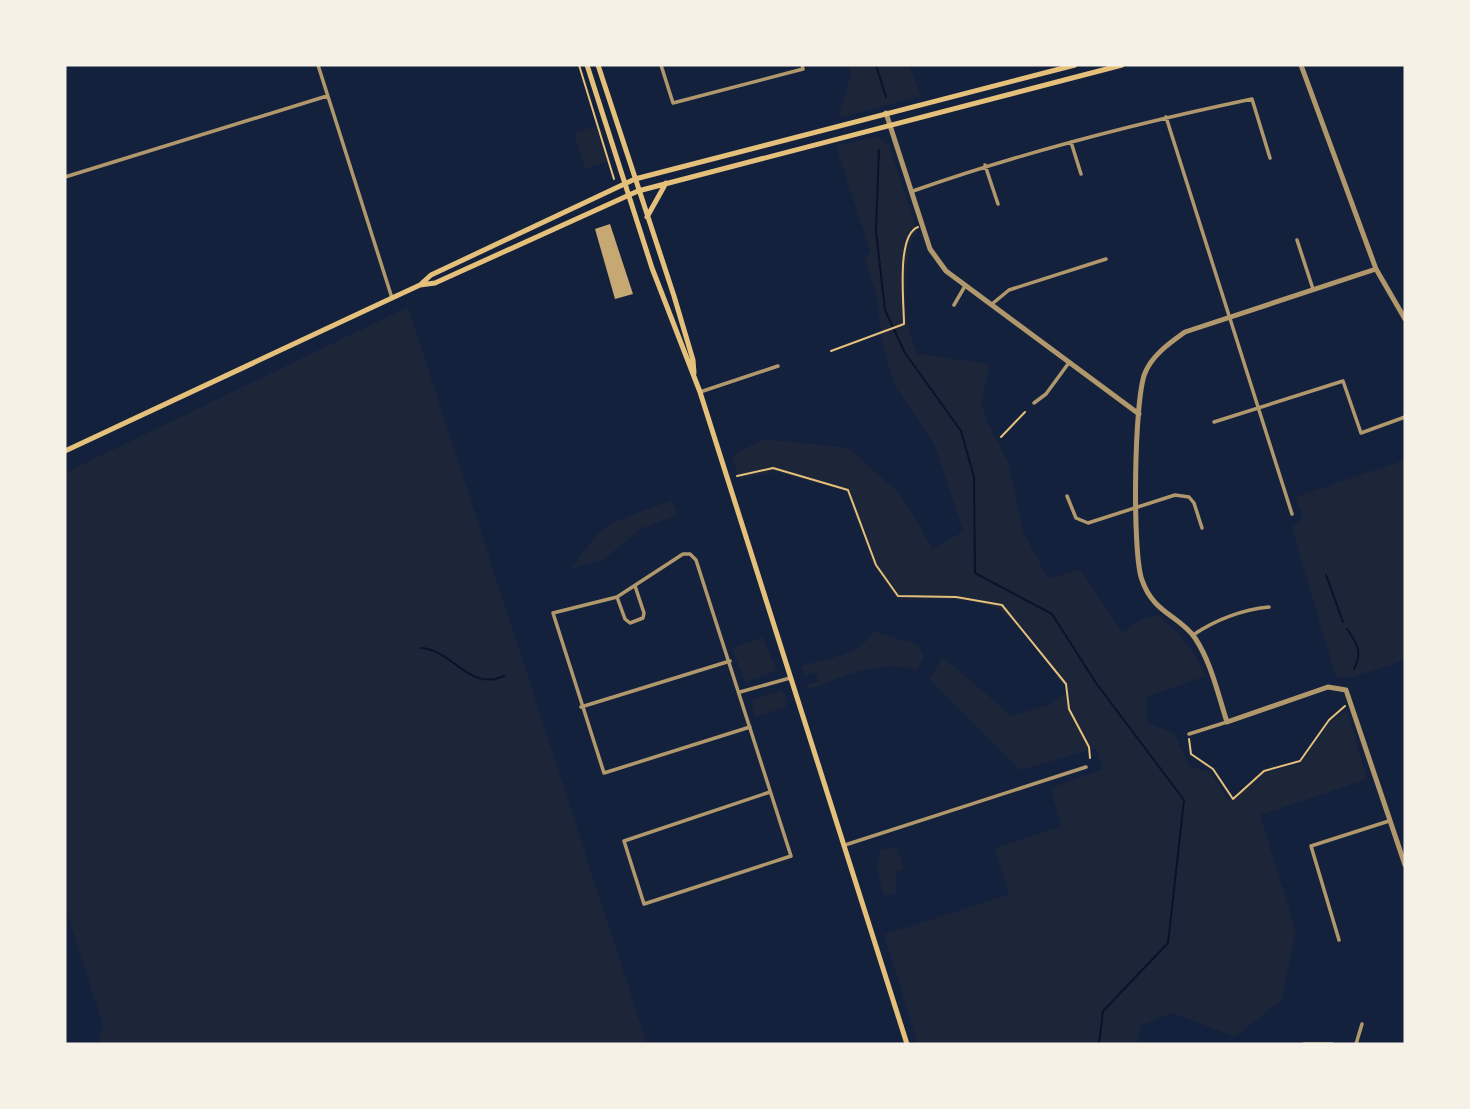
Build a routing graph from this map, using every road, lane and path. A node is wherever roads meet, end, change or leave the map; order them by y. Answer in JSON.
{"nodes":[{"id":1,"x":318,"y":65,"type":"edge"},
{"id":2,"x":579,"y":65,"type":"edge"},
{"id":3,"x":587,"y":65,"type":"edge"},
{"id":4,"x":598,"y":65,"type":"edge"},
{"id":5,"x":661,"y":65,"type":"edge"},
{"id":6,"x":1075,"y":65,"type":"edge"},
{"id":7,"x":1122,"y":65,"type":"edge"},
{"id":8,"x":1301,"y":65,"type":"edge"},
{"id":9,"x":802,"y":67,"type":"edge"},
{"id":10,"x":327,"y":96,"type":"junction"},
{"id":11,"x":886,"y":113,"type":"junction"},
{"id":12,"x":1166,"y":117,"type":"junction"},
{"id":13,"x":890,"y":125,"type":"junction"},
{"id":14,"x":1071,"y":142,"type":"junction"},
{"id":15,"x":1270,"y":158,"type":"dead end"},
{"id":16,"x":985,"y":165,"type":"junction"},
{"id":17,"x":1081,"y":174,"type":"dead end"},
{"id":18,"x":65,"y":177,"type":"edge"},
{"id":19,"x":614,"y":178,"type":"dead end"},
{"id":20,"x":635,"y":180,"type":"junction"},
{"id":21,"x":625,"y":183,"type":"junction"},
{"id":22,"x":666,"y":183,"type":"junction"},
{"id":23,"x":638,"y":191,"type":"junction"},
{"id":24,"x":913,"y":191,"type":"junction"},
{"id":25,"x":628,"y":194,"type":"junction"},
{"id":26,"x":998,"y":204,"type":"dead end"},
{"id":27,"x":647,"y":216,"type":"junction"},
{"id":28,"x":923,"y":225,"type":"junction"},
{"id":29,"x":1297,"y":240,"type":"dead end"},
{"id":30,"x":1106,"y":259,"type":"dead end"},
{"id":31,"x":1376,"y":269,"type":"junction"},
{"id":32,"x":419,"y":285,"type":"junction"},
{"id":33,"x":965,"y":286,"type":"junction"},
{"id":34,"x":1313,"y":289,"type":"junction"},
{"id":35,"x":392,"y":298,"type":"junction"},
{"id":36,"x":954,"y":306,"type":"dead end"},
{"id":37,"x":990,"y":306,"type":"junction"},
{"id":38,"x":1229,"y":316,"type":"junction"},
{"id":39,"x":1405,"y":319,"type":"edge"},
{"id":40,"x":831,"y":351,"type":"dead end"},
{"id":41,"x":1068,"y":364,"type":"junction"},
{"id":42,"x":778,"y":366,"type":"dead end"},
{"id":43,"x":694,"y":377,"type":"junction"},
{"id":44,"x":699,"y":392,"type":"junction"},
{"id":45,"x":1034,"y":403,"type":"dead end"},
{"id":46,"x":1259,"y":407,"type":"junction"},
{"id":47,"x":1025,"y":412,"type":"dead end"},
{"id":48,"x":1139,"y":414,"type":"junction"},
{"id":49,"x":1405,"y":417,"type":"edge"},
{"id":50,"x":1214,"y":422,"type":"dead end"},
{"id":51,"x":1001,"y":437,"type":"dead end"},
{"id":52,"x":65,"y":451,"type":"edge"},
{"id":53,"x":737,"y":476,"type":"dead end"},
{"id":54,"x":1067,"y":496,"type":"dead end"},
{"id":55,"x":1137,"y":508,"type":"junction"},
{"id":56,"x":1292,"y":514,"type":"dead end"},
{"id":57,"x":1202,"y":528,"type":"dead end"},
{"id":58,"x":635,"y":586,"type":"junction"},
{"id":59,"x":617,"y":597,"type":"junction"},
{"id":60,"x":1269,"y":607,"type":"dead end"},
{"id":61,"x":1193,"y":635,"type":"junction"},
{"id":62,"x":730,"y":661,"type":"junction"},
{"id":63,"x":790,"y":678,"type":"junction"},
{"id":64,"x":740,"y":692,"type":"junction"},
{"id":65,"x":1351,"y":704,"type":"junction"},
{"id":66,"x":581,"y":707,"type":"junction"},
{"id":67,"x":1227,"y":722,"type":"junction"},
{"id":68,"x":750,"y":727,"type":"junction"},
{"id":69,"x":1189,"y":734,"type":"joint"},
{"id":70,"x":1090,"y":758,"type":"dead end"},
{"id":71,"x":1086,"y":767,"type":"dead end"},
{"id":72,"x":770,"y":792,"type":"junction"},
{"id":73,"x":1390,"y":821,"type":"junction"},
{"id":74,"x":843,"y":846,"type":"junction"},
{"id":75,"x":1405,"y":865,"type":"edge"},
{"id":76,"x":1339,"y":940,"type":"dead end"},
{"id":77,"x":1362,"y":1024,"type":"dead end"},
{"id":78,"x":907,"y":1044,"type":"edge"},
{"id":79,"x":1304,"y":1044,"type":"edge"},
{"id":80,"x":1332,"y":1044,"type":"edge"},
{"id":81,"x":1356,"y":1044,"type":"edge"}],
"edges":[{"from":1,"to":10,"type":"street"},
{"from":2,"to":19,"type":"path"},
{"from":3,"to":21,"type":"main road"},
{"from":4,"to":20,"type":"main road"},
{"from":5,"to":9,"type":"street"},
{"from":6,"to":11,"type":"main road"},
{"from":7,"to":13,"type":"main road"},
{"from":8,"to":31,"type":"street"},
{"from":10,"to":18,"type":"street"},
{"from":10,"to":35,"type":"street"},
{"from":11,"to":13,"type":"street"},
{"from":11,"to":20,"type":"main road"},
{"from":12,"to":14,"type":"street"},
{"from":12,"to":15,"type":"street"},
{"from":12,"to":38,"type":"street"},
{"from":13,"to":22,"type":"main road"},
{"from":13,"to":24,"type":"street"},
{"from":14,"to":16,"type":"street"},
{"from":14,"to":17,"type":"street"},
{"from":16,"to":24,"type":"street"},
{"from":16,"to":26,"type":"street"},
{"from":20,"to":21,"type":"main road"},
{"from":20,"to":23,"type":"main road"},
{"from":21,"to":25,"type":"main road"},
{"from":21,"to":32,"type":"main road"},
{"from":22,"to":23,"type":"main road"},
{"from":22,"to":27,"type":"main road"},
{"from":23,"to":25,"type":"main road"},
{"from":23,"to":27,"type":"main road"},
{"from":24,"to":28,"type":"street"},
{"from":25,"to":32,"type":"main road"},
{"from":25,"to":43,"type":"main road"},
{"from":27,"to":43,"type":"main road"},
{"from":28,"to":33,"type":"street"},
{"from":28,"to":40,"type":"path"},
{"from":29,"to":34,"type":"street"},
{"from":30,"to":37,"type":"street"},
{"from":31,"to":34,"type":"street"},
{"from":31,"to":39,"type":"street"},
{"from":32,"to":35,"type":"main road"},
{"from":33,"to":36,"type":"street"},
{"from":33,"to":37,"type":"street"},
{"from":34,"to":38,"type":"street"},
{"from":35,"to":52,"type":"main road"},
{"from":37,"to":41,"type":"street"},
{"from":38,"to":46,"type":"street"},
{"from":38,"to":48,"type":"street"},
{"from":41,"to":45,"type":"street"},
{"from":41,"to":48,"type":"street"},
{"from":42,"to":44,"type":"street"},
{"from":43,"to":44,"type":"main road"},
{"from":44,"to":63,"type":"main road"},
{"from":46,"to":49,"type":"street"},
{"from":46,"to":50,"type":"street"},
{"from":46,"to":56,"type":"street"},
{"from":47,"to":51,"type":"path"},
{"from":48,"to":55,"type":"street"},
{"from":53,"to":70,"type":"path"},
{"from":54,"to":55,"type":"street"},
{"from":55,"to":57,"type":"street"},
{"from":55,"to":61,"type":"street"},
{"from":58,"to":59,"type":"street"},
{"from":58,"to":59,"type":"street"},
{"from":58,"to":62,"type":"street"},
{"from":59,"to":66,"type":"street"},
{"from":60,"to":61,"type":"street"},
{"from":61,"to":67,"type":"street"},
{"from":62,"to":64,"type":"street"},
{"from":62,"to":66,"type":"street"},
{"from":63,"to":64,"type":"street"},
{"from":63,"to":74,"type":"main road"},
{"from":64,"to":68,"type":"street"},
{"from":65,"to":67,"type":"street"},
{"from":65,"to":69,"type":"path"},
{"from":65,"to":73,"type":"street"},
{"from":66,"to":68,"type":"street"},
{"from":67,"to":69,"type":"street"},
{"from":68,"to":72,"type":"street"},
{"from":71,"to":74,"type":"street"},
{"from":72,"to":72,"type":"street"},
{"from":73,"to":75,"type":"street"},
{"from":73,"to":76,"type":"street"},
{"from":74,"to":78,"type":"main road"},
{"from":77,"to":81,"type":"street"},
{"from":79,"to":80,"type":"street"}]}
